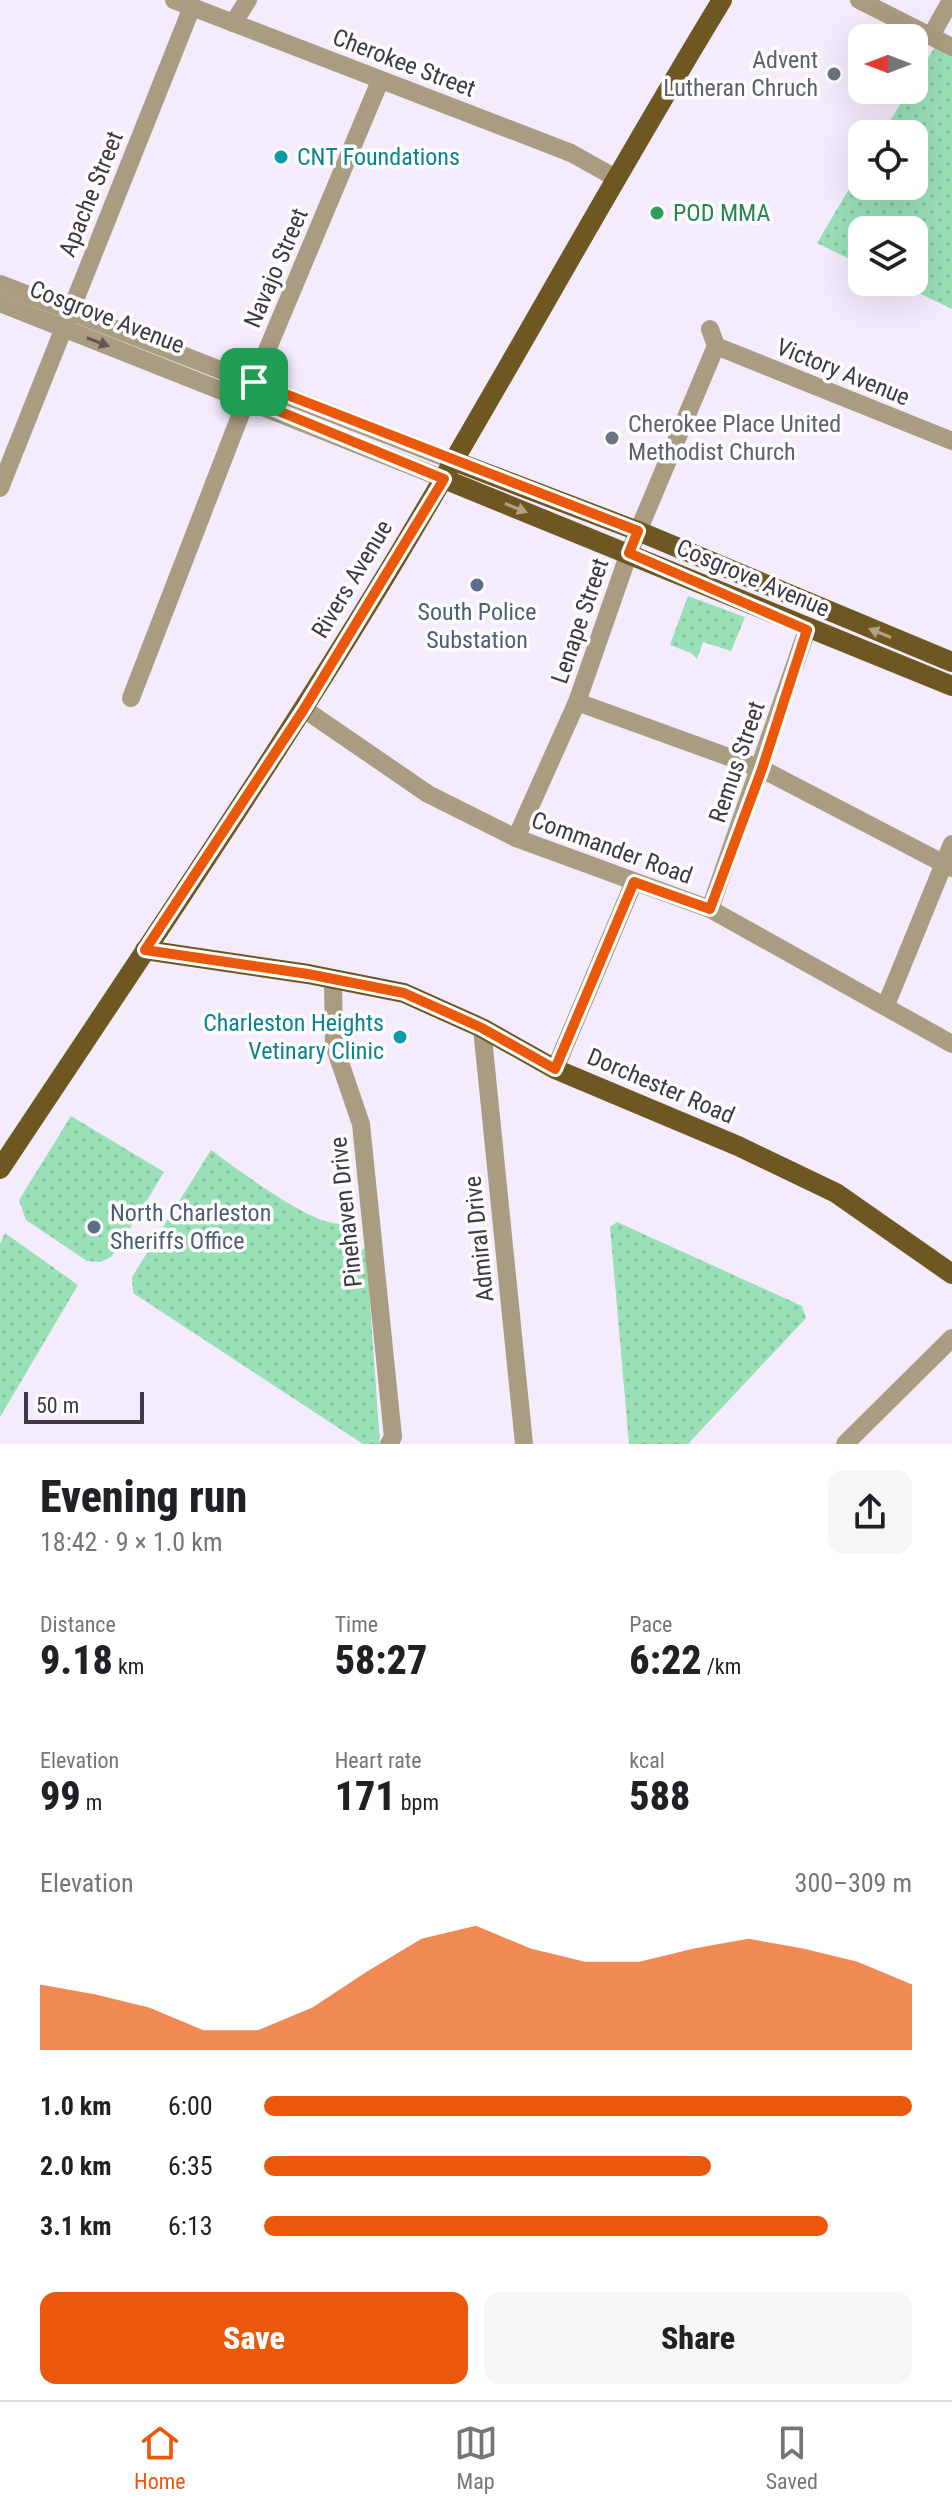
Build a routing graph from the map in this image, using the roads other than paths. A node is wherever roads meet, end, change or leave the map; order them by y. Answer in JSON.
{"nodes":[{"id":1,"x":174,"y":0,"type":"edge"},
{"id":2,"x":248,"y":0,"type":"edge"},
{"id":3,"x":722,"y":0,"type":"edge"},
{"id":4,"x":859,"y":0,"type":"edge"},
{"id":5,"x":951,"y":0,"type":"edge"},
{"id":6,"x":192,"y":7,"type":"junction"},
{"id":7,"x":233,"y":23,"type":"junction"},
{"id":8,"x":931,"y":36,"type":"junction"},
{"id":9,"x":952,"y":47,"type":"edge"},
{"id":10,"x":380,"y":81,"type":"junction"},
{"id":11,"x":614,"y":177,"type":"junction"},
{"id":12,"x":0,"y":284,"type":"edge"},
{"id":13,"x":0,"y":303,"type":"edge"},
{"id":14,"x":66,"y":320,"type":"junction"},
{"id":15,"x":713,"y":338,"type":"joint"},
{"id":16,"x":251,"y":390,"type":"junction"},
{"id":17,"x":952,"y":441,"type":"edge"},
{"id":18,"x":449,"y":470,"type":"junction"},
{"id":19,"x":0,"y":488,"type":"edge"},
{"id":20,"x":638,"y":531,"type":"junction"},
{"id":21,"x":629,"y":553,"type":"junction"},
{"id":22,"x":807,"y":630,"type":"junction"},
{"id":23,"x":952,"y":662,"type":"edge"},
{"id":24,"x":952,"y":686,"type":"edge"},
{"id":25,"x":131,"y":698,"type":"dead end"},
{"id":26,"x":577,"y":702,"type":"junction"},
{"id":27,"x":304,"y":709,"type":"junction"},
{"id":28,"x":762,"y":769,"type":"junction"},
{"id":29,"x":516,"y":838,"type":"junction"},
{"id":30,"x":952,"y":844,"type":"edge"},
{"id":31,"x":948,"y":866,"type":"edge"},
{"id":32,"x":634,"y":882,"type":"junction"},
{"id":33,"x":710,"y":909,"type":"junction"},
{"id":34,"x":145,"y":950,"type":"junction"},
{"id":35,"x":333,"y":979,"type":"junction"},
{"id":36,"x":886,"y":1005,"type":"junction"},
{"id":37,"x":482,"y":1028,"type":"junction"},
{"id":38,"x":952,"y":1044,"type":"edge"},
{"id":39,"x":555,"y":1069,"type":"junction"},
{"id":40,"x":0,"y":1169,"type":"edge"},
{"id":41,"x":952,"y":1274,"type":"edge"},
{"id":42,"x":952,"y":1338,"type":"edge"},
{"id":43,"x":389,"y":1444,"type":"edge"},
{"id":44,"x":524,"y":1444,"type":"edge"},
{"id":45,"x":845,"y":1444,"type":"edge"}],
"edges":[{"from":1,"to":6,"type":"street","name":"Cherokee Street"},
{"from":2,"to":7,"type":"street"},
{"from":3,"to":11,"type":"main road","name":"Rivers Avenue"},
{"from":4,"to":8,"type":"street"},
{"from":5,"to":8,"type":"street"},
{"from":6,"to":7,"type":"street","name":"Cherokee Street"},
{"from":6,"to":14,"type":"street","name":"Apache Street"},
{"from":7,"to":10,"type":"street","name":"Cherokee Street"},
{"from":8,"to":9,"type":"street"},
{"from":10,"to":11,"type":"street","name":"Cherokee Street"},
{"from":10,"to":16,"type":"street","name":"Navajo Street"},
{"from":11,"to":18,"type":"main road","name":"Rivers Avenue"},
{"from":12,"to":14,"type":"street","name":"Cosgrove Avenue"},
{"from":13,"to":14,"type":"street","name":"Cosgrove Avenue"},
{"from":14,"to":16,"type":"street","name":"Cosgrove Avenue"},
{"from":14,"to":19,"type":"street","name":"Apache Street"},
{"from":15,"to":17,"type":"street","name":"Victory Avenue"},
{"from":15,"to":20,"type":"street","name":"Lenape Street"},
{"from":16,"to":18,"type":"street","name":"Cosgrove Avenue"},
{"from":16,"to":25,"type":"street","name":"Navajo Street"},
{"from":18,"to":20,"type":"main road","name":"Cosgrove Avenue"},
{"from":18,"to":21,"type":"main road","name":"Cosgrove Avenue","one_way":true},
{"from":18,"to":27,"type":"main road","name":"Rivers Avenue"},
{"from":20,"to":21,"type":"street","name":"Lenape Street"},
{"from":23,"to":20,"type":"main road","name":"Cosgrove Avenue","one_way":true},
{"from":21,"to":22,"type":"main road","name":"Cosgrove Avenue"},
{"from":21,"to":26,"type":"street","name":"Lenape Street"},
{"from":22,"to":24,"type":"main road","name":"Cosgrove Avenue"},
{"from":22,"to":28,"type":"street","name":"Remus Street"},
{"from":26,"to":28,"type":"street"},
{"from":26,"to":29,"type":"street","name":"Lenape Street"},
{"from":27,"to":29,"type":"street","name":"Commander Road"},
{"from":27,"to":34,"type":"main road","name":"Rivers Avenue"},
{"from":28,"to":31,"type":"street"},
{"from":28,"to":33,"type":"street","name":"Remus Street"},
{"from":29,"to":32,"type":"street","name":"Commander Road"},
{"from":30,"to":31,"type":"street"},
{"from":31,"to":36,"type":"street"},
{"from":32,"to":33,"type":"street","name":"Commander Road"},
{"from":32,"to":39,"type":"street"},
{"from":33,"to":36,"type":"street","name":"Commander Road"},
{"from":34,"to":35,"type":"main road","name":"Dorchester Road"},
{"from":34,"to":40,"type":"main road","name":"Rivers Avenue"},
{"from":35,"to":37,"type":"main road","name":"Dorchester Road"},
{"from":35,"to":43,"type":"street","name":"Pinehaven Drive"},
{"from":36,"to":38,"type":"street","name":"Commander Road"},
{"from":37,"to":39,"type":"main road","name":"Dorchester Road"},
{"from":37,"to":44,"type":"street","name":"Admiral Drive"},
{"from":39,"to":41,"type":"main road","name":"Dorchester Road"},
{"from":42,"to":45,"type":"street"}]}
